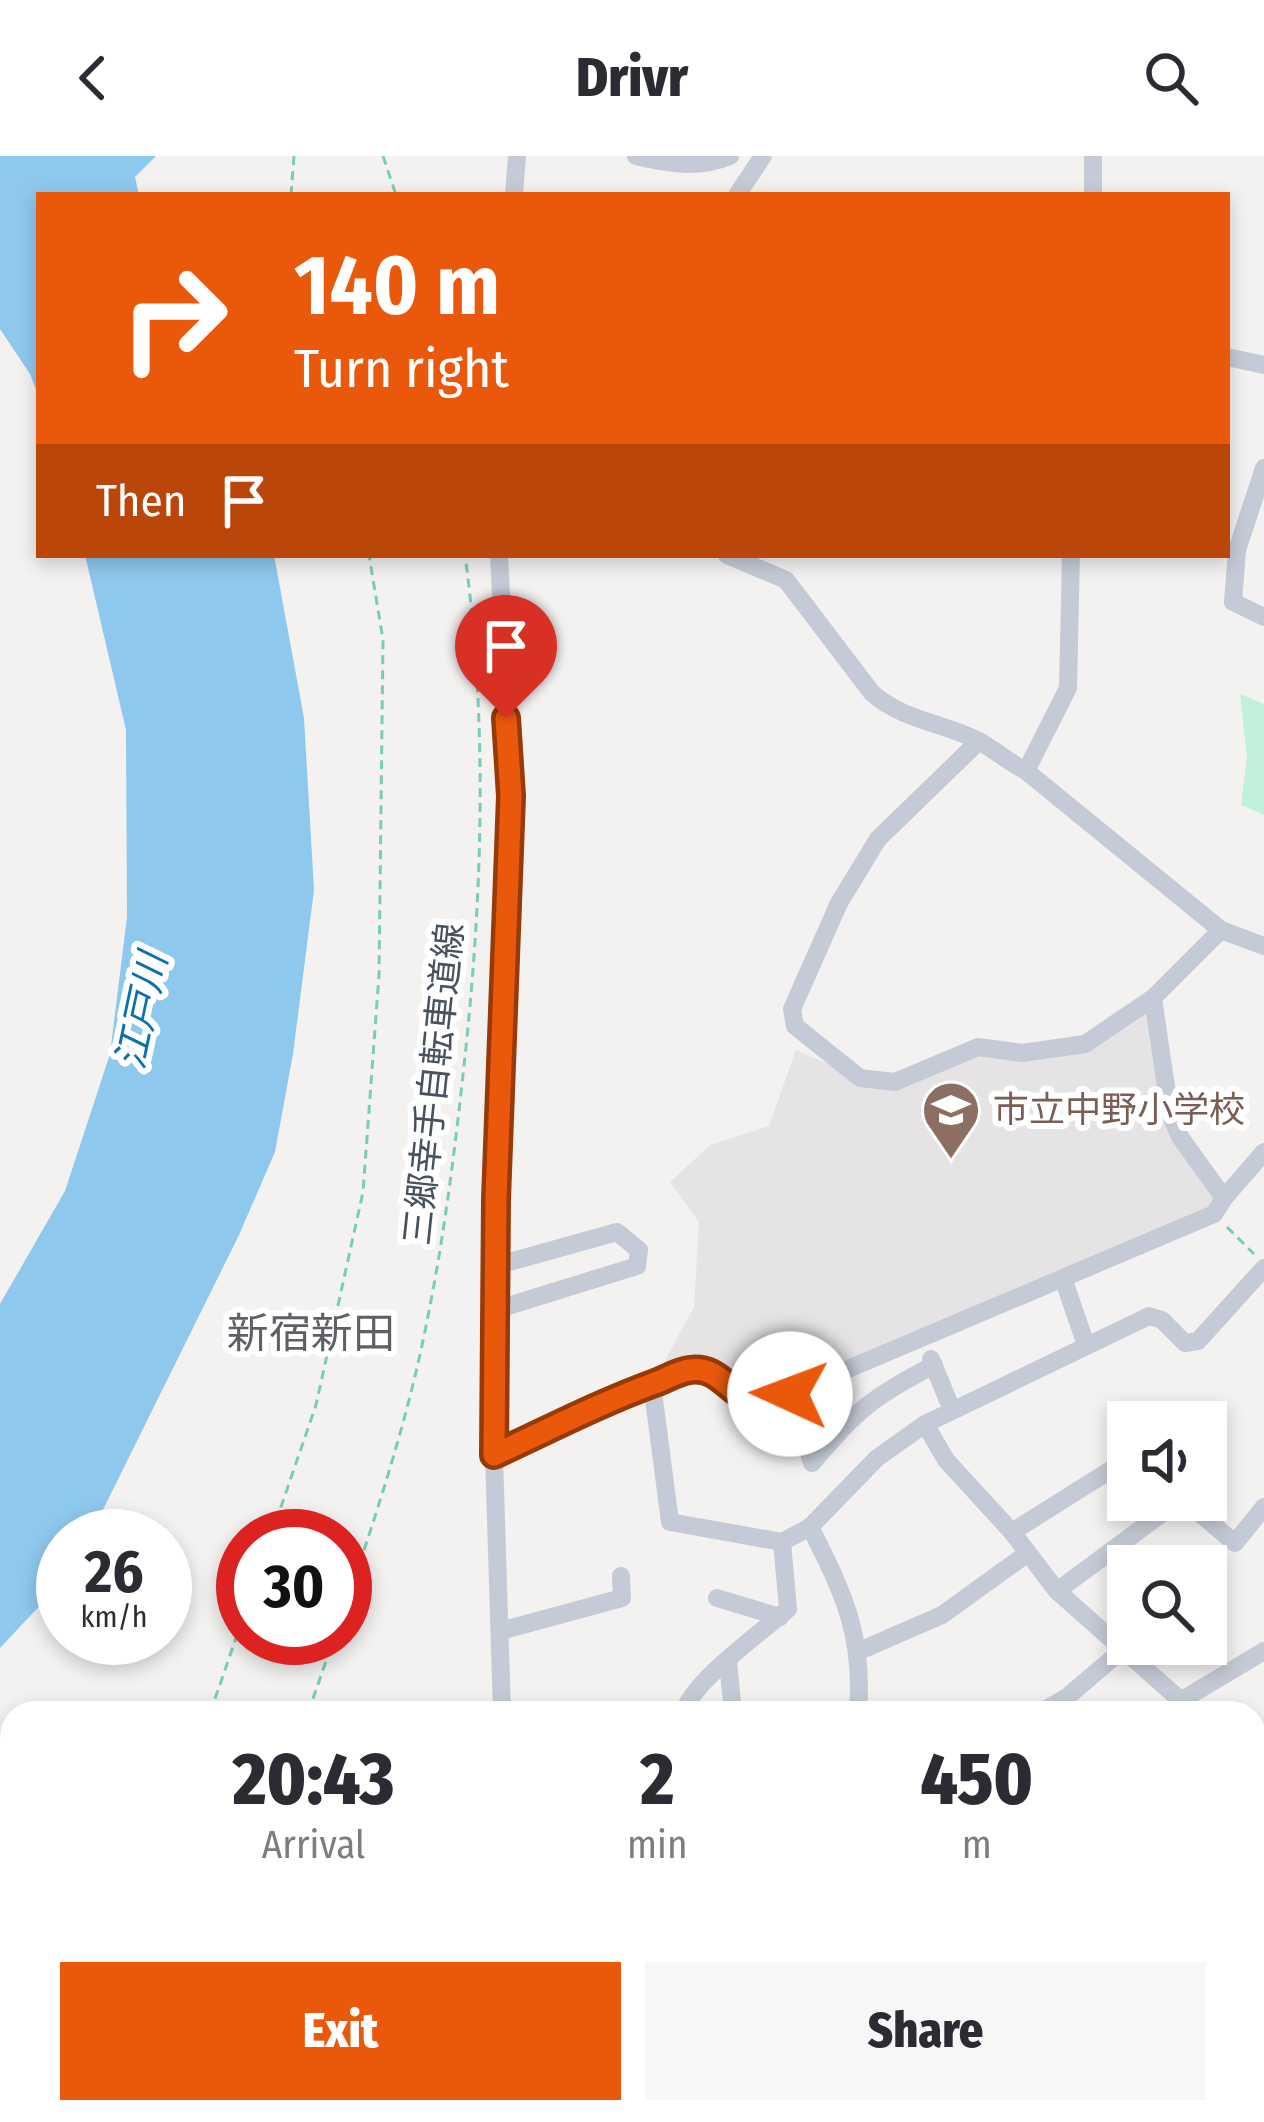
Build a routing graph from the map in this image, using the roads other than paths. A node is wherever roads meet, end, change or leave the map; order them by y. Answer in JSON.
{"nodes":[{"id":1,"x":517,"y":156,"type":"edge"},
{"id":2,"x":636,"y":156,"type":"edge"},
{"id":3,"x":730,"y":156,"type":"edge"},
{"id":4,"x":764,"y":156,"type":"edge"},
{"id":5,"x":1093,"y":156,"type":"edge"},
{"id":6,"x":514,"y":192,"type":"edge"},
{"id":7,"x":739,"y":192,"type":"edge"},
{"id":8,"x":1093,"y":192,"type":"edge"},
{"id":9,"x":1230,"y":358,"type":"edge"},
{"id":10,"x":1264,"y":365,"type":"edge"},
{"id":11,"x":1264,"y":468,"type":"edge"},
{"id":12,"x":499,"y":558,"type":"edge"},
{"id":13,"x":734,"y":558,"type":"edge"},
{"id":14,"x":1071,"y":558,"type":"edge"},
{"id":15,"x":1264,"y":617,"type":"edge"},
{"id":16,"x":979,"y":741,"type":"junction"},
{"id":17,"x":1026,"y":771,"type":"junction"},
{"id":18,"x":1221,"y":930,"type":"junction"},
{"id":19,"x":1264,"y":946,"type":"edge"},
{"id":20,"x":1153,"y":998,"type":"junction"},
{"id":21,"x":1264,"y":1152,"type":"edge"},
{"id":22,"x":1219,"y":1206,"type":"junction"},
{"id":23,"x":495,"y":1266,"type":"junction"},
{"id":24,"x":1261,"y":1276,"type":"edge"},
{"id":25,"x":1063,"y":1278,"type":"junction"},
{"id":26,"x":495,"y":1310,"type":"junction"},
{"id":27,"x":922,"y":1338,"type":"junction"},
{"id":28,"x":1086,"y":1345,"type":"junction"},
{"id":29,"x":934,"y":1365,"type":"junction"},
{"id":30,"x":652,"y":1384,"type":"junction"},
{"id":31,"x":790,"y":1394,"type":"junction"},
{"id":32,"x":952,"y":1410,"type":"junction"},
{"id":33,"x":925,"y":1424,"type":"junction"},
{"id":34,"x":494,"y":1455,"type":"junction"},
{"id":35,"x":1107,"y":1472,"type":"edge"},
{"id":36,"x":1264,"y":1507,"type":"edge"},
{"id":37,"x":1153,"y":1521,"type":"edge"},
{"id":38,"x":1208,"y":1521,"type":"edge"},
{"id":39,"x":810,"y":1527,"type":"junction"},
{"id":40,"x":1012,"y":1532,"type":"junction"},
{"id":41,"x":782,"y":1542,"type":"junction"},
{"id":42,"x":1028,"y":1552,"type":"junction"},
{"id":43,"x":621,"y":1576,"type":"dead end"},
{"id":44,"x":1057,"y":1592,"type":"junction"},
{"id":45,"x":717,"y":1598,"type":"dead end"},
{"id":46,"x":780,"y":1617,"type":"junction"},
{"id":47,"x":500,"y":1630,"type":"junction"},
{"id":48,"x":1107,"y":1638,"type":"edge"},
{"id":49,"x":1264,"y":1651,"type":"edge"},
{"id":50,"x":857,"y":1652,"type":"junction"},
{"id":51,"x":728,"y":1662,"type":"junction"},
{"id":52,"x":1107,"y":1663,"type":"edge"},
{"id":53,"x":1136,"y":1665,"type":"edge"},
{"id":54,"x":502,"y":1701,"type":"edge"},
{"id":55,"x":688,"y":1701,"type":"edge"},
{"id":56,"x":732,"y":1701,"type":"edge"},
{"id":57,"x":859,"y":1701,"type":"edge"},
{"id":58,"x":1060,"y":1701,"type":"edge"},
{"id":59,"x":1174,"y":1701,"type":"edge"},
{"id":60,"x":1194,"y":1701,"type":"edge"}],
"edges":[{"from":1,"to":6,"type":"street"},
{"from":2,"to":3,"type":"street"},
{"from":4,"to":7,"type":"street"},
{"from":5,"to":8,"type":"street"},
{"from":9,"to":10,"type":"street"},
{"from":11,"to":15,"type":"street"},
{"from":12,"to":23,"type":"street"},
{"from":13,"to":16,"type":"street"},
{"from":14,"to":17,"type":"street"},
{"from":16,"to":17,"type":"street"},
{"from":16,"to":20,"type":"street"},
{"from":17,"to":18,"type":"street"},
{"from":18,"to":19,"type":"street"},
{"from":18,"to":20,"type":"street"},
{"from":20,"to":22,"type":"street"},
{"from":21,"to":22,"type":"street"},
{"from":22,"to":25,"type":"street"},
{"from":23,"to":26,"type":"street"},
{"from":23,"to":26,"type":"street"},
{"from":24,"to":28,"type":"street"},
{"from":25,"to":27,"type":"street"},
{"from":25,"to":28,"type":"street"},
{"from":26,"to":34,"type":"street"},
{"from":27,"to":29,"type":"street"},
{"from":27,"to":31,"type":"street"},
{"from":28,"to":32,"type":"street"},
{"from":29,"to":31,"type":"street"},
{"from":29,"to":32,"type":"street"},
{"from":30,"to":31,"type":"street"},
{"from":30,"to":34,"type":"street"},
{"from":30,"to":41,"type":"street"},
{"from":32,"to":33,"type":"street"},
{"from":33,"to":39,"type":"street"},
{"from":33,"to":40,"type":"street"},
{"from":34,"to":47,"type":"street"},
{"from":35,"to":40,"type":"street"},
{"from":36,"to":38,"type":"street"},
{"from":37,"to":44,"type":"street"},
{"from":39,"to":41,"type":"street"},
{"from":39,"to":50,"type":"street"},
{"from":40,"to":42,"type":"street"},
{"from":41,"to":46,"type":"street"},
{"from":42,"to":44,"type":"street"},
{"from":42,"to":50,"type":"street"},
{"from":43,"to":47,"type":"street"},
{"from":44,"to":48,"type":"street"},
{"from":45,"to":46,"type":"street"},
{"from":46,"to":51,"type":"street"},
{"from":47,"to":54,"type":"street"},
{"from":49,"to":60,"type":"street"},
{"from":50,"to":57,"type":"street"},
{"from":51,"to":55,"type":"street"},
{"from":51,"to":56,"type":"street"},
{"from":52,"to":58,"type":"street"},
{"from":53,"to":59,"type":"street"}]}
